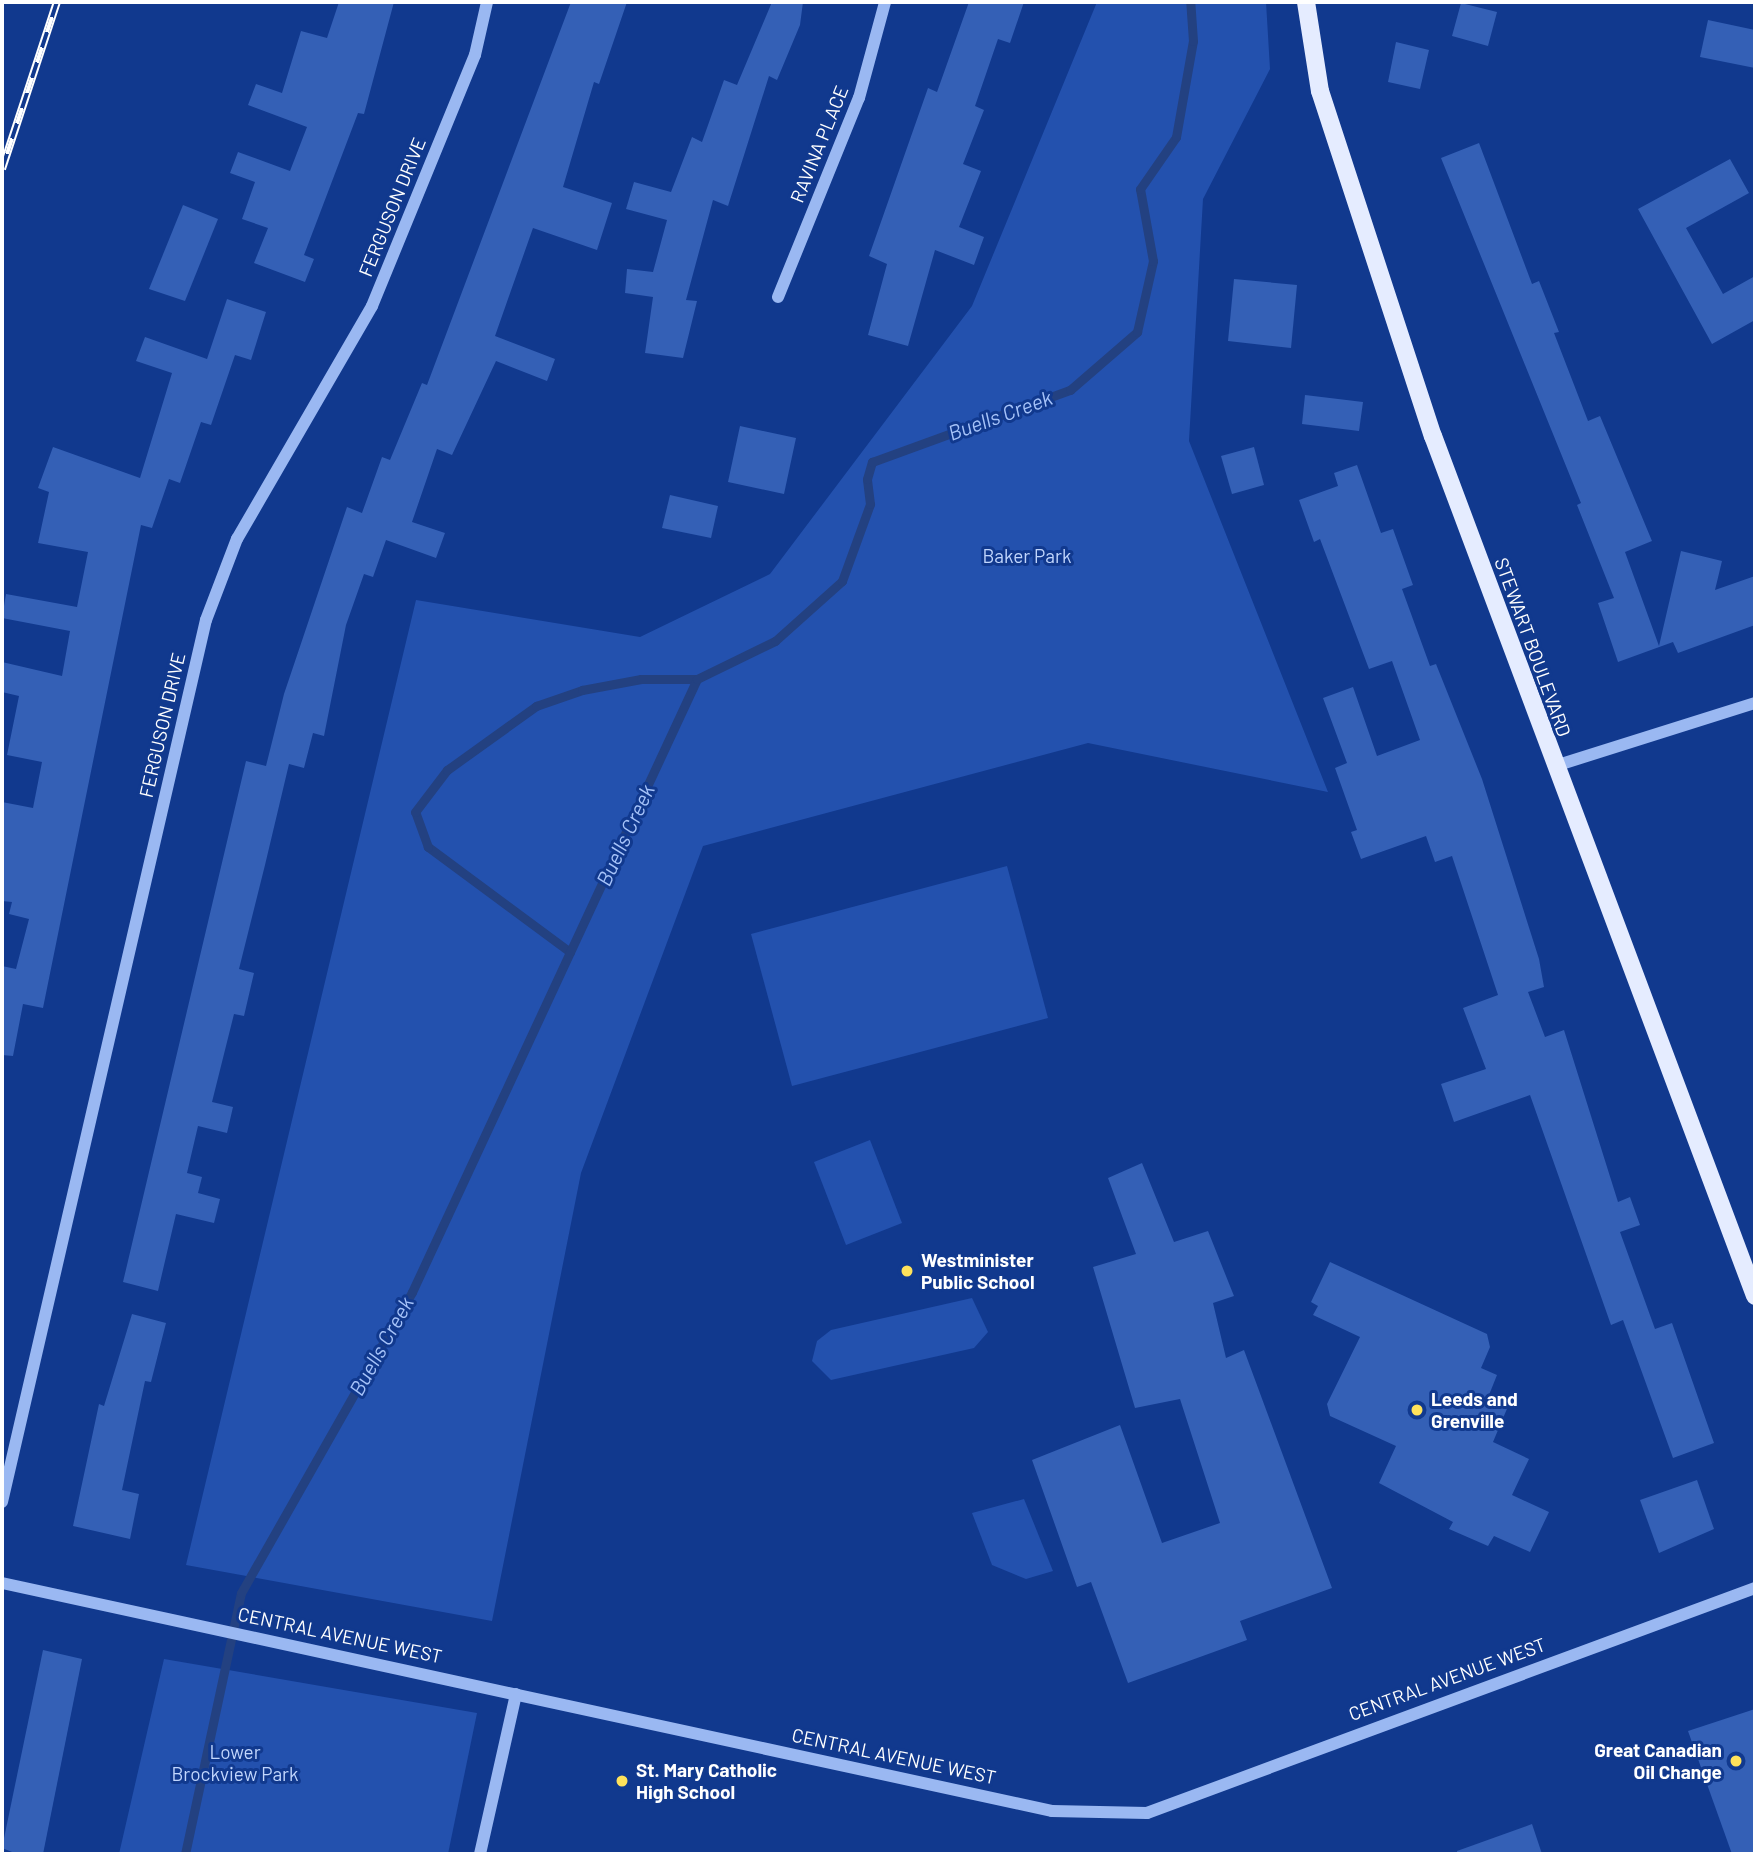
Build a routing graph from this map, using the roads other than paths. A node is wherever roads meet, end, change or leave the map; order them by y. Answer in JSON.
{"nodes":[{"id":1,"x":487,"y":2,"type":"edge"},
{"id":2,"x":885,"y":2,"type":"edge"},
{"id":3,"x":1307,"y":2,"type":"edge"},
{"id":4,"x":778,"y":297,"type":"dead end"},
{"id":5,"x":1755,"y":703,"type":"edge"},
{"id":6,"x":1555,"y":766,"type":"junction"},
{"id":7,"x":1755,"y":1296,"type":"edge"},
{"id":8,"x":2,"y":1502,"type":"edge"},
{"id":9,"x":2,"y":1583,"type":"edge"},
{"id":10,"x":1755,"y":1588,"type":"edge"},
{"id":11,"x":516,"y":1694,"type":"junction"},
{"id":12,"x":480,"y":1854,"type":"edge"}],
"edges":[{"from":1,"to":8,"type":"street","name":"FERGUSON DRIVE"},
{"from":2,"to":4,"type":"street","name":"RAVINA PLACE"},
{"from":3,"to":6,"type":"main road","name":"STEWART BOULEVARD"},
{"from":5,"to":6,"type":"street"},
{"from":6,"to":7,"type":"main road","name":"STEWART BOULEVARD"},
{"from":9,"to":11,"type":"street","name":"CENTRAL AVENUE WEST"},
{"from":10,"to":11,"type":"street","name":"CENTRAL AVENUE WEST"},
{"from":11,"to":12,"type":"street"}]}
